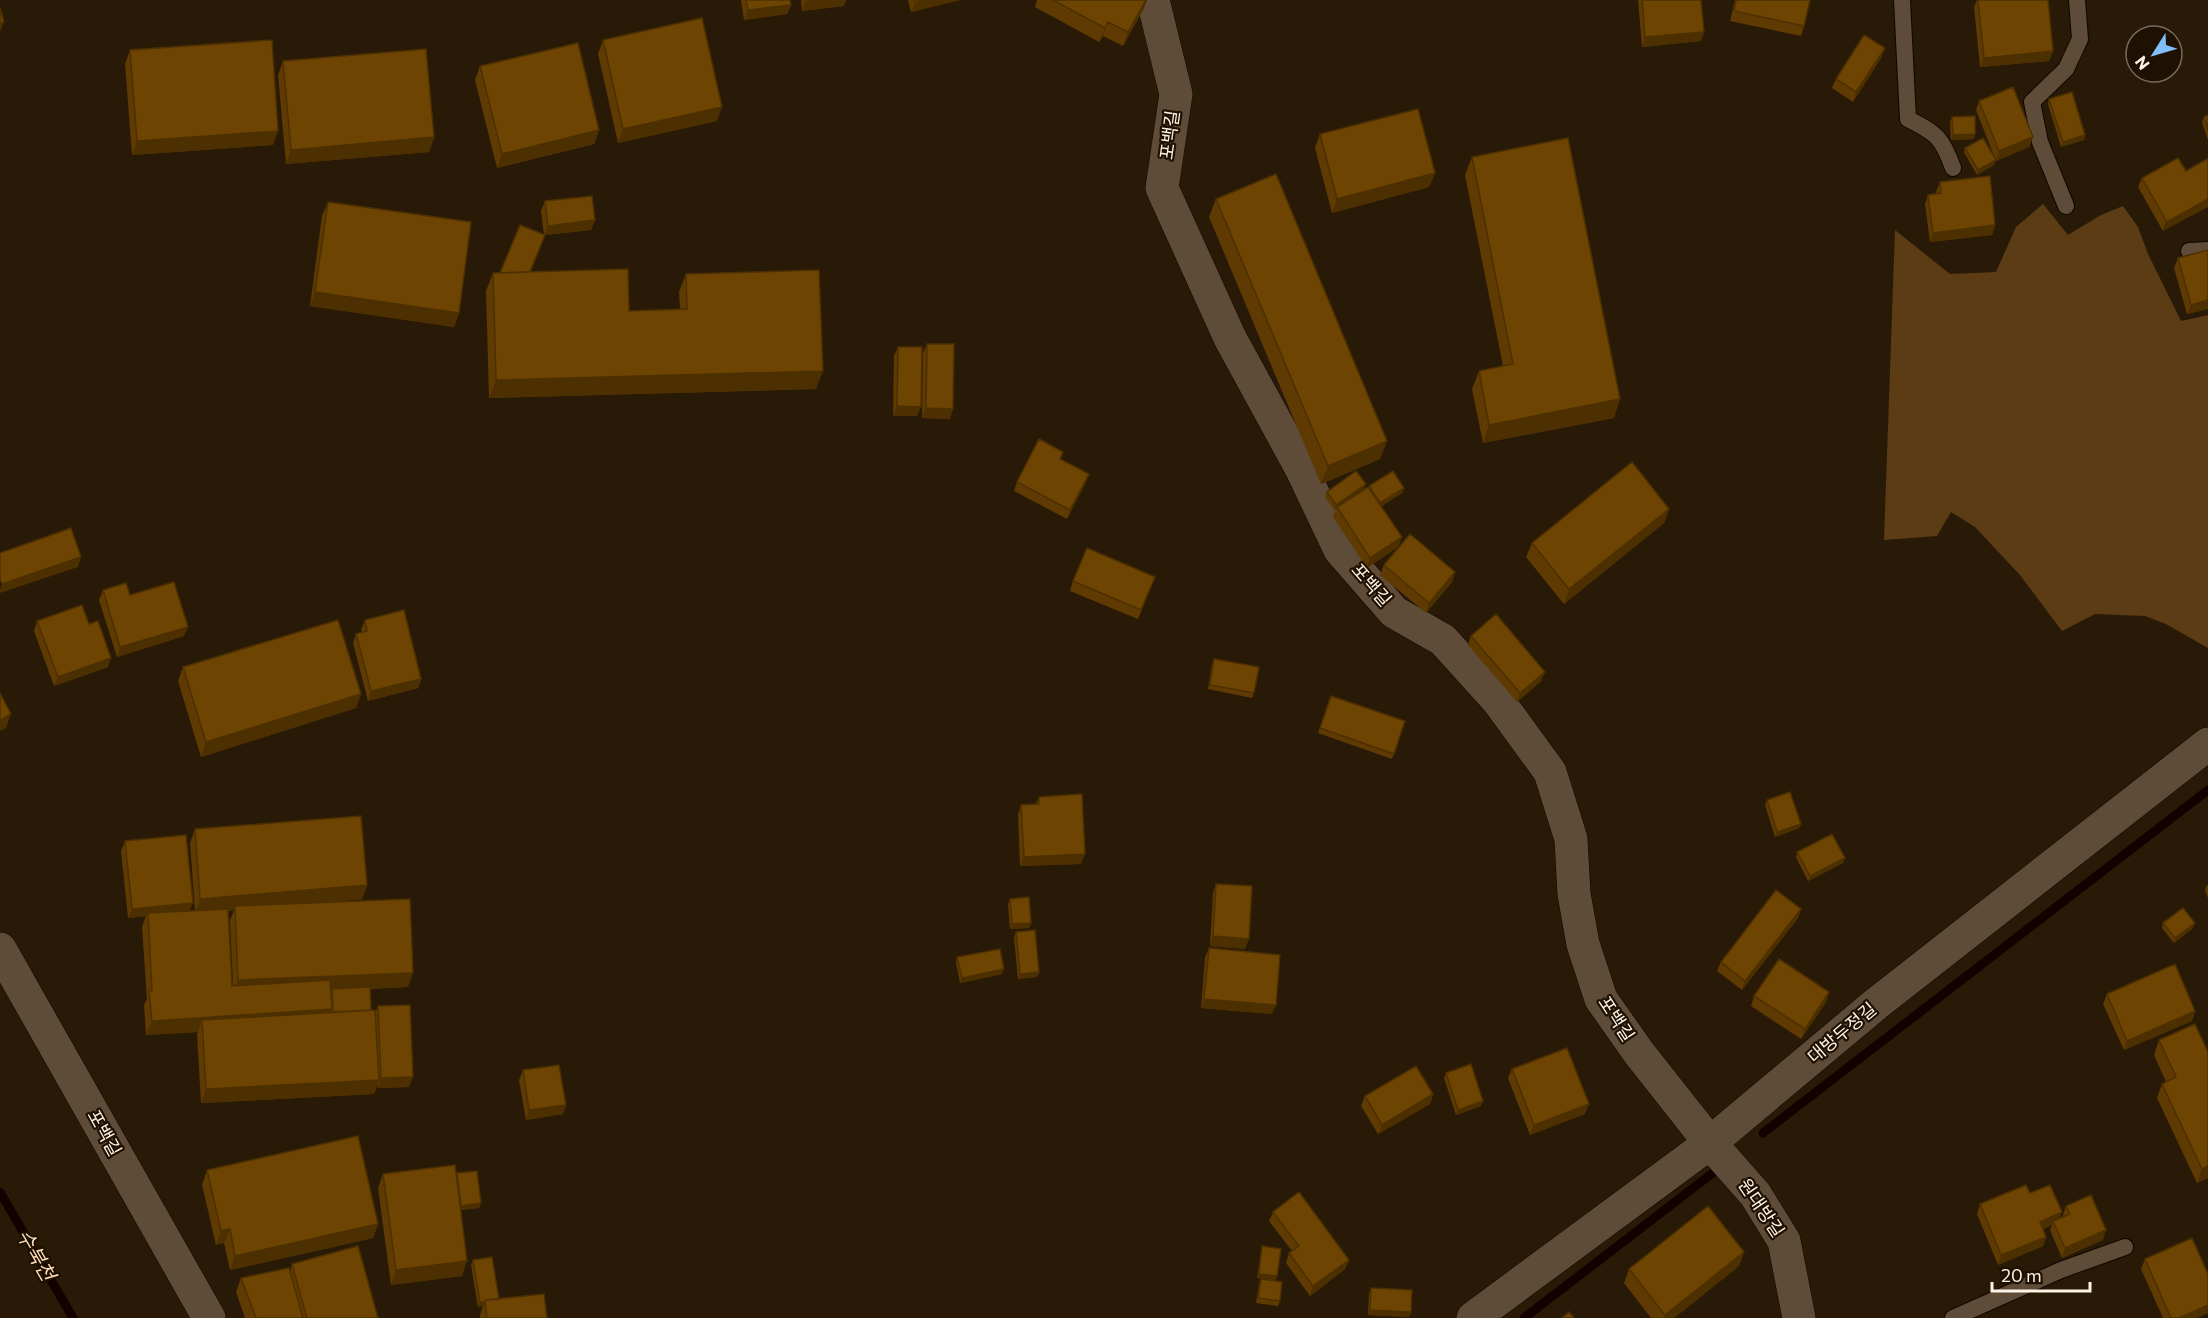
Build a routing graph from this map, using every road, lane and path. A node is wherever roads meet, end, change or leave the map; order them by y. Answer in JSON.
{"nodes":[{"id":1,"x":1153,"y":0,"type":"edge"},
{"id":2,"x":1902,"y":0,"type":"edge"},
{"id":3,"x":2077,"y":0,"type":"edge"},
{"id":4,"x":1953,"y":168,"type":"dead end"},
{"id":5,"x":2066,"y":206,"type":"dead end"},
{"id":6,"x":2208,"y":250,"type":"edge"},
{"id":7,"x":2189,"y":251,"type":"dead end"},
{"id":8,"x":2208,"y":744,"type":"edge"},
{"id":9,"x":0,"y":949,"type":"edge"},
{"id":10,"x":1710,"y":1143,"type":"junction"},
{"id":11,"x":2125,"y":1246,"type":"dead end"},
{"id":12,"x":209,"y":1318,"type":"edge"},
{"id":13,"x":1473,"y":1318,"type":"edge"},
{"id":14,"x":1799,"y":1318,"type":"edge"},
{"id":15,"x":1953,"y":1318,"type":"edge"}],
"edges":[{"from":1,"to":10,"type":"street","name":"포백길"},
{"from":2,"to":4,"type":"lane"},
{"from":3,"to":5,"type":"lane"},
{"from":6,"to":7,"type":"lane"},
{"from":8,"to":10,"type":"street","name":"대방두정길"},
{"from":9,"to":12,"type":"street","name":"포백길"},
{"from":10,"to":13,"type":"street","name":"대방두정길"},
{"from":10,"to":14,"type":"street","name":"원대방길"},
{"from":11,"to":15,"type":"lane"}]}
